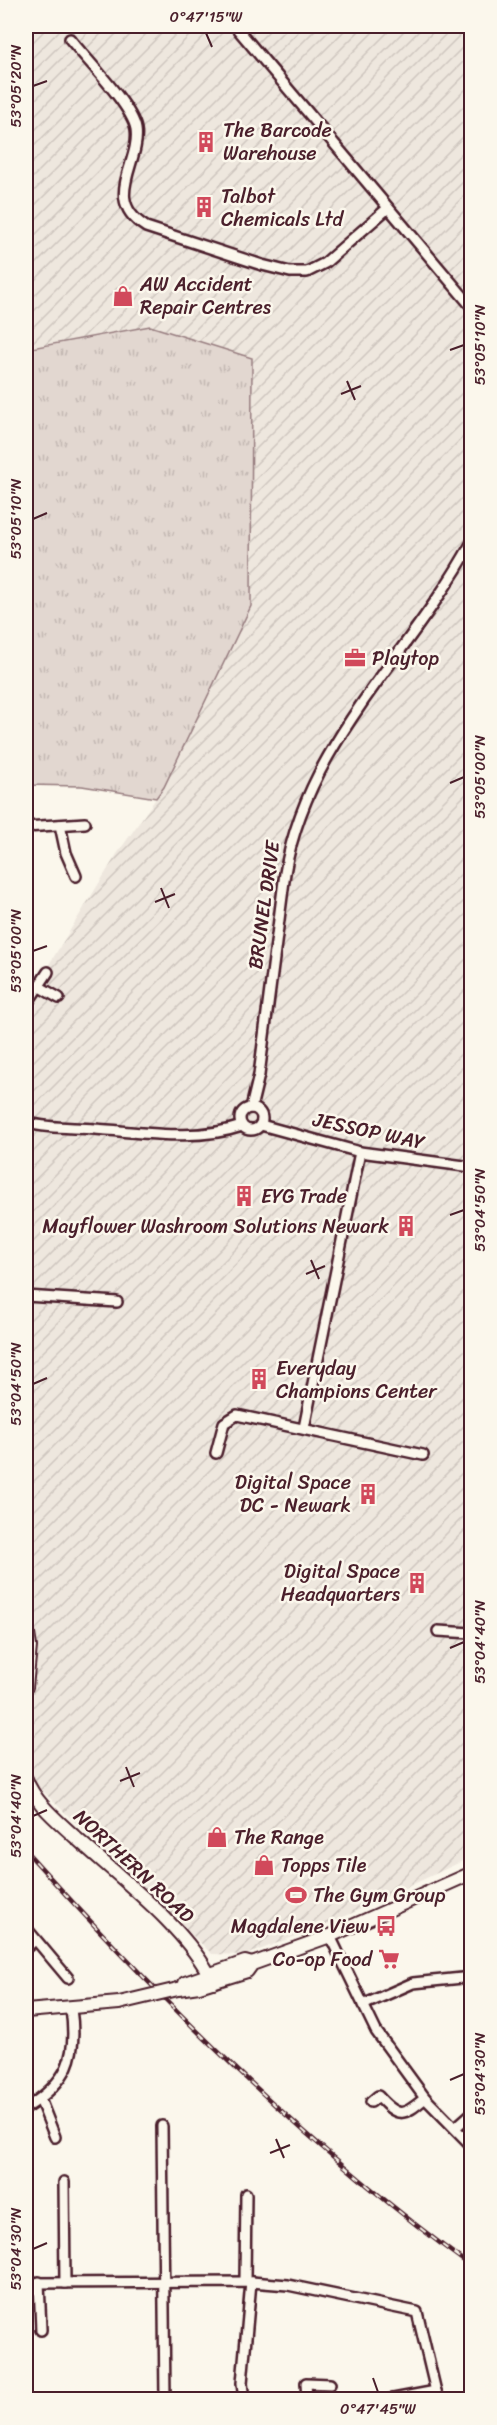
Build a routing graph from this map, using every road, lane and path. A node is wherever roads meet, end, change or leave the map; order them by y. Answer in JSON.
{"nodes":[{"id":1,"x":235,"y":26,"type":"edge"},
{"id":2,"x":70,"y":39,"type":"dead end"},
{"id":3,"x":388,"y":208,"type":"junction"},
{"id":4,"x":471,"y":307,"type":"edge"},
{"id":5,"x":471,"y":542,"type":"edge"},
{"id":6,"x":85,"y":823,"type":"dead end"},
{"id":7,"x":60,"y":825,"type":"junction"},
{"id":8,"x":26,"y":827,"type":"edge"},
{"id":9,"x":76,"y":876,"type":"dead end"},
{"id":10,"x":48,"y":972,"type":"dead end"},
{"id":11,"x":38,"y":986,"type":"junction"},
{"id":12,"x":59,"y":998,"type":"dead end"},
{"id":13,"x":26,"y":1005,"type":"edge"},
{"id":14,"x":251,"y":1108,"type":"junction"},
{"id":15,"x":26,"y":1122,"type":"edge"},
{"id":16,"x":261,"y":1125,"type":"junction"},
{"id":17,"x":242,"y":1126,"type":"junction"},
{"id":18,"x":360,"y":1152,"type":"junction"},
{"id":19,"x":471,"y":1167,"type":"edge"},
{"id":20,"x":26,"y":1296,"type":"edge"},
{"id":21,"x":117,"y":1302,"type":"dead end"},
{"id":22,"x":304,"y":1428,"type":"junction"},
{"id":23,"x":216,"y":1453,"type":"dead end"},
{"id":24,"x":423,"y":1455,"type":"dead end"},
{"id":25,"x":26,"y":1621,"type":"edge"},
{"id":26,"x":438,"y":1631,"type":"dead end"},
{"id":27,"x":471,"y":1633,"type":"edge"},
{"id":28,"x":26,"y":1687,"type":"edge"},
{"id":29,"x":26,"y":1779,"type":"edge"},
{"id":30,"x":471,"y":1873,"type":"edge"},
{"id":31,"x":26,"y":1928,"type":"edge"},
{"id":32,"x":330,"y":1936,"type":"junction"},
{"id":33,"x":35,"y":1940,"type":"junction"},
{"id":34,"x":26,"y":1948,"type":"edge"},
{"id":35,"x":192,"y":1948,"type":"junction"},
{"id":36,"x":471,"y":1977,"type":"edge"},
{"id":37,"x":68,"y":1978,"type":"dead end"},
{"id":38,"x":211,"y":1978,"type":"junction"},
{"id":39,"x":177,"y":1985,"type":"junction"},
{"id":40,"x":363,"y":2005,"type":"junction"},
{"id":41,"x":70,"y":2009,"type":"junction"},
{"id":42,"x":26,"y":2012,"type":"edge"},
{"id":43,"x":425,"y":2098,"type":"junction"},
{"id":44,"x":40,"y":2099,"type":"junction"},
{"id":45,"x":371,"y":2102,"type":"dead end"},
{"id":46,"x":26,"y":2108,"type":"edge"},
{"id":47,"x":471,"y":2113,"type":"edge"},
{"id":48,"x":162,"y":2126,"type":"dead end"},
{"id":49,"x":455,"y":2128,"type":"junction"},
{"id":50,"x":55,"y":2137,"type":"dead end"},
{"id":51,"x":471,"y":2146,"type":"edge"},
{"id":52,"x":64,"y":2182,"type":"dead end"},
{"id":53,"x":246,"y":2194,"type":"dead end"},
{"id":54,"x":165,"y":2281,"type":"junction"},
{"id":55,"x":248,"y":2281,"type":"junction"},
{"id":56,"x":39,"y":2282,"type":"junction"},
{"id":57,"x":26,"y":2283,"type":"edge"},
{"id":58,"x":64,"y":2283,"type":"junction"},
{"id":59,"x":41,"y":2330,"type":"dead end"},
{"id":60,"x":330,"y":2384,"type":"dead end"},
{"id":61,"x":437,"y":2395,"type":"edge"},
{"id":62,"x":165,"y":2400,"type":"edge"},
{"id":63,"x":244,"y":2400,"type":"edge"},
{"id":64,"x":307,"y":2400,"type":"edge"},
{"id":65,"x":388,"y":2400,"type":"edge"}],
"edges":[{"from":1,"to":3,"type":"street"},
{"from":2,"to":3,"type":"street"},
{"from":3,"to":4,"type":"street"},
{"from":5,"to":14,"type":"street","name":"BRUNEL DRIVE"},
{"from":6,"to":7,"type":"street"},
{"from":7,"to":8,"type":"street"},
{"from":7,"to":9,"type":"street"},
{"from":10,"to":11,"type":"street"},
{"from":11,"to":12,"type":"street"},
{"from":11,"to":13,"type":"street"},
{"from":14,"to":16,"type":"street"},
{"from":14,"to":17,"type":"street"},
{"from":15,"to":17,"type":"street"},
{"from":16,"to":17,"type":"street"},
{"from":16,"to":18,"type":"street","name":"JESSOP WAY"},
{"from":18,"to":19,"type":"street","name":"JESSOP WAY"},
{"from":18,"to":22,"type":"street"},
{"from":20,"to":21,"type":"street"},
{"from":22,"to":23,"type":"street"},
{"from":22,"to":24,"type":"street"},
{"from":25,"to":28,"type":"street"},
{"from":26,"to":27,"type":"street"},
{"from":29,"to":35,"type":"street","name":"NORTHERN ROAD"},
{"from":30,"to":32,"type":"street"},
{"from":31,"to":33,"type":"street"},
{"from":32,"to":38,"type":"street"},
{"from":32,"to":40,"type":"street"},
{"from":33,"to":34,"type":"street"},
{"from":33,"to":37,"type":"street"},
{"from":35,"to":38,"type":"street","name":"NORTHERN ROAD"},
{"from":35,"to":39,"type":"street"},
{"from":36,"to":40,"type":"street"},
{"from":38,"to":39,"type":"street"},
{"from":39,"to":41,"type":"street","bridge":true},
{"from":40,"to":43,"type":"street"},
{"from":41,"to":42,"type":"street"},
{"from":41,"to":44,"type":"street"},
{"from":43,"to":45,"type":"street"},
{"from":43,"to":49,"type":"street"},
{"from":44,"to":46,"type":"street"},
{"from":44,"to":50,"type":"street"},
{"from":47,"to":49,"type":"street"},
{"from":48,"to":54,"type":"street"},
{"from":49,"to":51,"type":"street"},
{"from":52,"to":58,"type":"street"},
{"from":53,"to":55,"type":"street"},
{"from":54,"to":55,"type":"street"},
{"from":54,"to":58,"type":"street"},
{"from":54,"to":62,"type":"street"},
{"from":55,"to":61,"type":"street"},
{"from":55,"to":63,"type":"street"},
{"from":56,"to":57,"type":"street"},
{"from":56,"to":58,"type":"street"},
{"from":56,"to":59,"type":"street"},
{"from":60,"to":64,"type":"street"},
{"from":61,"to":65,"type":"street"}]}
